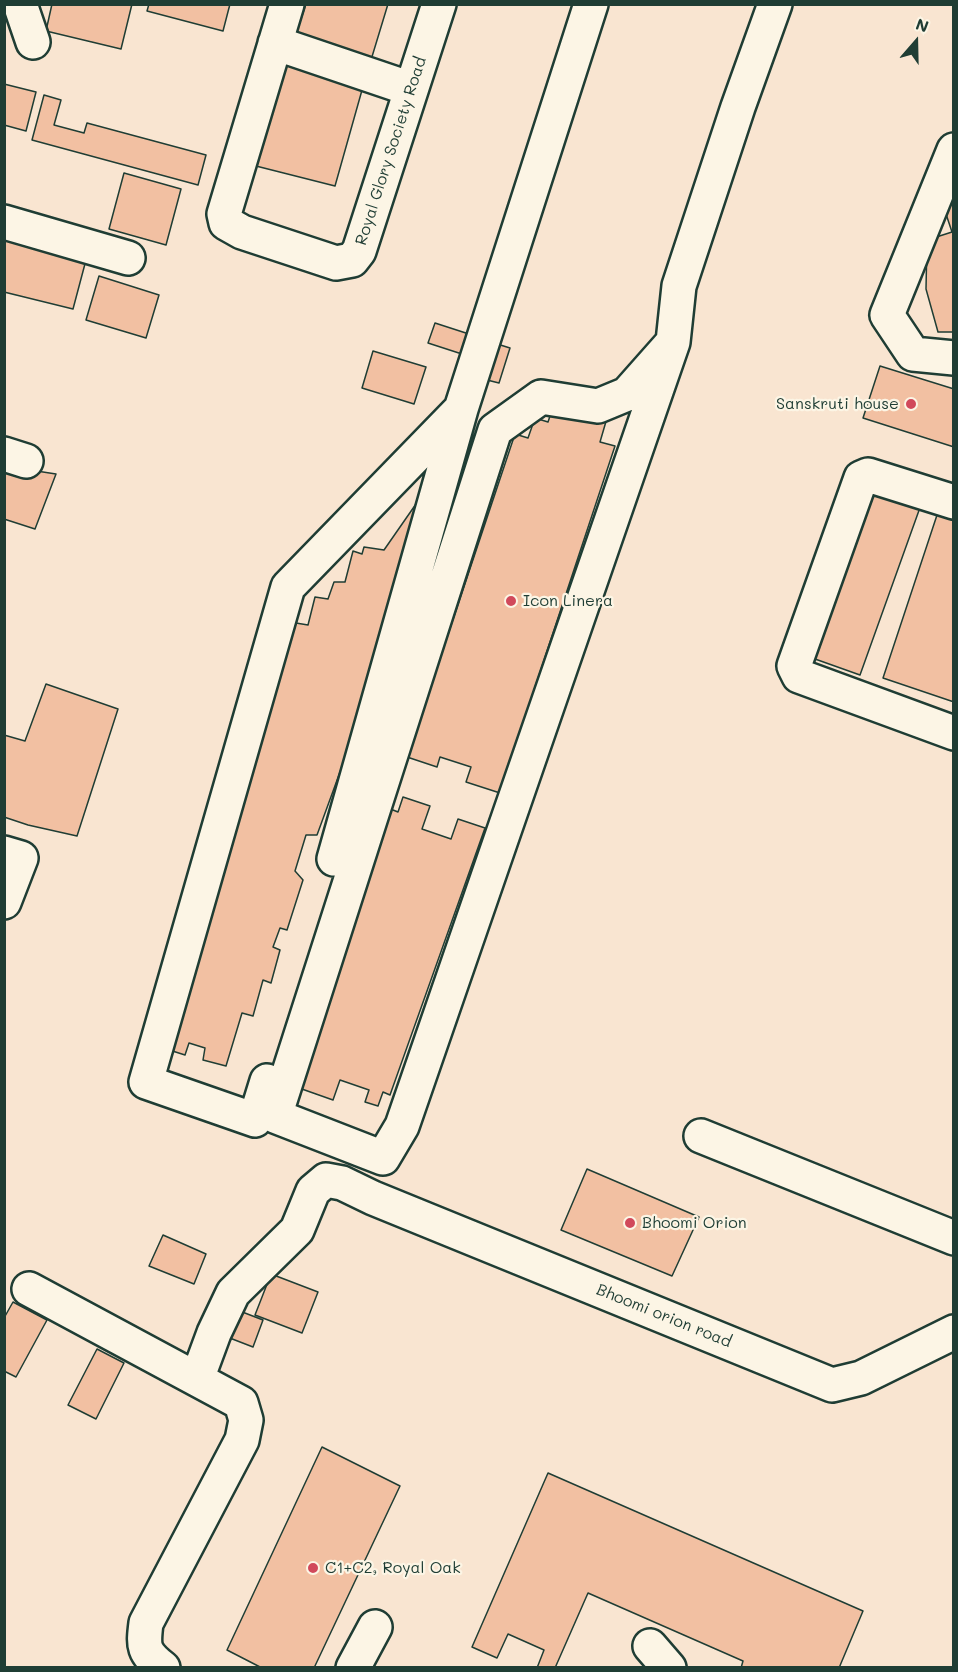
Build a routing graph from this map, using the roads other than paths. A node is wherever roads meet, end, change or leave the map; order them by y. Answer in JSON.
{"nodes":[{"id":1,"x":20,"y":4,"type":"edge"},
{"id":2,"x":286,"y":4,"type":"edge"},
{"id":3,"x":439,"y":4,"type":"edge"},
{"id":4,"x":591,"y":4,"type":"edge"},
{"id":5,"x":775,"y":4,"type":"edge"},
{"id":6,"x":33,"y":42,"type":"dead end"},
{"id":7,"x":275,"y":43,"type":"junction"},
{"id":8,"x":411,"y":89,"type":"junction"},
{"id":9,"x":954,"y":150,"type":"edge"},
{"id":10,"x":4,"y":222,"type":"edge"},
{"id":11,"x":128,"y":258,"type":"dead end"},
{"id":12,"x":673,"y":342,"type":"junction"},
{"id":13,"x":954,"y":358,"type":"edge"},
{"id":14,"x":461,"y":409,"type":"junction"},
{"id":15,"x":954,"y":502,"type":"edge"},
{"id":16,"x":954,"y":733,"type":"edge"},
{"id":17,"x":4,"y":853,"type":"edge"},
{"id":18,"x":4,"y":902,"type":"edge"},
{"id":19,"x":701,"y":1136,"type":"dead end"},
{"id":20,"x":954,"y":1238,"type":"edge"},
{"id":21,"x":29,"y":1289,"type":"dead end"},
{"id":22,"x":954,"y":1332,"type":"edge"},
{"id":23,"x":197,"y":1379,"type":"junction"},
{"id":24,"x":375,"y":1627,"type":"dead end"},
{"id":25,"x":163,"y":1668,"type":"edge"},
{"id":26,"x":353,"y":1668,"type":"edge"}],
"edges":[{"from":1,"to":6,"type":"street"},
{"from":2,"to":7,"type":"street","name":"Royal Glory Society Road"},
{"from":3,"to":8,"type":"street","name":"Royal Glory Society Road"},
{"from":4,"to":14,"type":"street"},
{"from":5,"to":12,"type":"street"},
{"from":7,"to":8,"type":"street"},
{"from":7,"to":8,"type":"street","name":"Royal Glory Society Road"},
{"from":9,"to":13,"type":"street"},
{"from":10,"to":11,"type":"street"},
{"from":12,"to":12,"type":"street"},
{"from":14,"to":14,"type":"street"},
{"from":15,"to":16,"type":"street"},
{"from":17,"to":18,"type":"street"},
{"from":19,"to":20,"type":"street"},
{"from":21,"to":23,"type":"street"},
{"from":22,"to":23,"type":"street","name":"Bhoomi orion road"},
{"from":23,"to":25,"type":"street"},
{"from":24,"to":26,"type":"street"}]}
